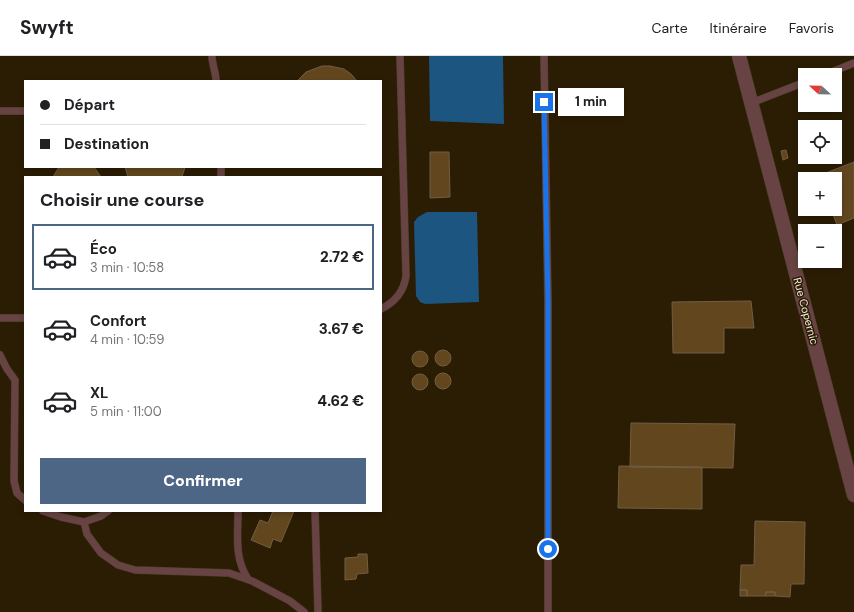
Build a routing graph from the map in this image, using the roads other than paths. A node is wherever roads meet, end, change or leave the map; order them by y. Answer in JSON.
{"nodes":[{"id":1,"x":212,"y":56,"type":"edge"},
{"id":2,"x":400,"y":56,"type":"edge"},
{"id":3,"x":544,"y":56,"type":"edge"},
{"id":4,"x":739,"y":56,"type":"edge"},
{"id":5,"x":854,"y":63,"type":"edge"},
{"id":6,"x":842,"y":68,"type":"edge"},
{"id":7,"x":216,"y":80,"type":"edge"},
{"id":8,"x":798,"y":85,"type":"edge"},
{"id":9,"x":752,"y":103,"type":"junction"},
{"id":10,"x":0,"y":111,"type":"edge"},
{"id":11,"x":24,"y":111,"type":"edge"},
{"id":12,"x":382,"y":308,"type":"edge"},
{"id":13,"x":0,"y":318,"type":"edge"},
{"id":14,"x":24,"y":318,"type":"edge"},
{"id":15,"x":0,"y":355,"type":"edge"},
{"id":16,"x":854,"y":495,"type":"edge"},
{"id":17,"x":24,"y":499,"type":"edge"},
{"id":18,"x":46,"y":512,"type":"edge"},
{"id":19,"x":107,"y":512,"type":"edge"},
{"id":20,"x":238,"y":512,"type":"edge"},
{"id":21,"x":315,"y":512,"type":"edge"},
{"id":22,"x":84,"y":522,"type":"junction"},
{"id":23,"x":248,"y":579,"type":"junction"},
{"id":24,"x":304,"y":612,"type":"edge"},
{"id":25,"x":318,"y":612,"type":"edge"},
{"id":26,"x":548,"y":612,"type":"edge"}],
"edges":[{"from":1,"to":7,"type":"lane"},
{"from":2,"to":12,"type":"lane"},
{"from":3,"to":26,"type":"lane"},
{"from":4,"to":9,"type":"street","name":"Rue Copernic"},
{"from":5,"to":6,"type":"lane"},
{"from":8,"to":9,"type":"lane"},
{"from":9,"to":16,"type":"street","name":"Rue Copernic"},
{"from":10,"to":11,"type":"lane"},
{"from":13,"to":14,"type":"lane"},
{"from":15,"to":17,"type":"lane"},
{"from":18,"to":22,"type":"lane"},
{"from":19,"to":22,"type":"lane"},
{"from":20,"to":23,"type":"lane"},
{"from":21,"to":25,"type":"lane"},
{"from":22,"to":23,"type":"lane"},
{"from":23,"to":24,"type":"lane"}]}
